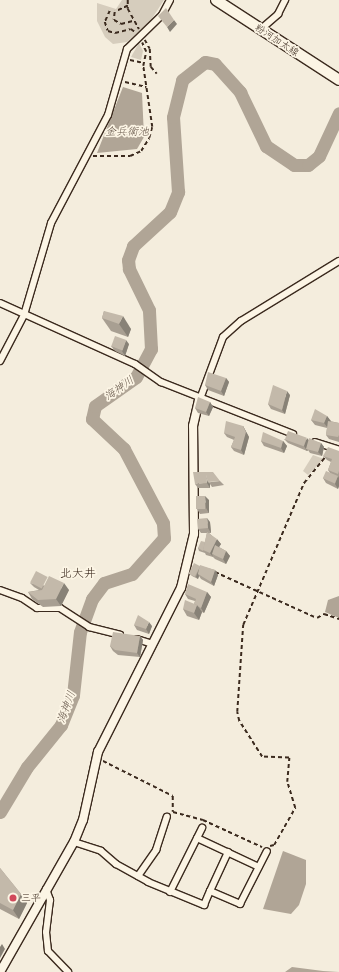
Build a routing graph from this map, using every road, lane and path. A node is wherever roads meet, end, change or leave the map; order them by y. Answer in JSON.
{"nodes":[{"id":1,"x":128,"y":0,"type":"edge"},
{"id":2,"x":170,"y":0,"type":"edge"},
{"id":3,"x":216,"y":0,"type":"edge"},
{"id":4,"x":285,"y":0,"type":"edge"},
{"id":5,"x":128,"y":6,"type":"junction"},
{"id":6,"x":110,"y":12,"type":"dead end"},
{"id":7,"x":133,"y":21,"type":"junction"},
{"id":8,"x":261,"y":29,"type":"junction"},
{"id":9,"x":140,"y":31,"type":"dead end"},
{"id":10,"x":136,"y":34,"type":"dead end"},
{"id":11,"x":144,"y":38,"type":"dead end"},
{"id":12,"x":141,"y":40,"type":"dead end"},
{"id":13,"x":129,"y":59,"type":"dead end"},
{"id":14,"x":144,"y":63,"type":"junction"},
{"id":15,"x":157,"y":74,"type":"dead end"},
{"id":16,"x":118,"y":80,"type":"junction"},
{"id":17,"x":339,"y":80,"type":"edge"},
{"id":18,"x":146,"y":87,"type":"junction"},
{"id":19,"x":89,"y":156,"type":"junction"},
{"id":20,"x":339,"y":261,"type":"edge"},
{"id":21,"x":0,"y":303,"type":"edge"},
{"id":22,"x":24,"y":315,"type":"junction"},
{"id":23,"x":0,"y":361,"type":"edge"},
{"id":24,"x":200,"y":399,"type":"junction"},
{"id":25,"x":298,"y":437,"type":"edge"},
{"id":26,"x":305,"y":439,"type":"edge"},
{"id":27,"x":331,"y":447,"type":"junction"},
{"id":28,"x":339,"y":450,"type":"edge"},
{"id":29,"x":210,"y":570,"type":"edge"},
{"id":30,"x":0,"y":590,"type":"edge"},
{"id":31,"x":259,"y":590,"type":"junction"},
{"id":32,"x":339,"y":620,"type":"edge"},
{"id":33,"x":152,"y":644,"type":"junction"},
{"id":34,"x":96,"y":758,"type":"junction"},
{"id":35,"x":167,"y":817,"type":"dead end"},
{"id":36,"x":202,"y":828,"type":"dead end"},
{"id":37,"x":197,"y":838,"type":"junction"},
{"id":38,"x":74,"y":842,"type":"junction"},
{"id":39,"x":267,"y":851,"type":"dead end"},
{"id":40,"x":228,"y":852,"type":"junction"},
{"id":41,"x":259,"y":866,"type":"junction"},
{"id":42,"x":138,"y":876,"type":"junction"},
{"id":43,"x":45,"y":888,"type":"junction"},
{"id":44,"x":210,"y":891,"type":"junction"},
{"id":45,"x":170,"y":892,"type":"junction"},
{"id":46,"x":0,"y":972,"type":"edge"},
{"id":47,"x":68,"y":972,"type":"edge"}],
"edges":[{"from":1,"to":5,"type":"path"},
{"from":2,"to":16,"type":"street"},
{"from":3,"to":8,"type":"main road","name":"粉河加太線"},
{"from":4,"to":8,"type":"street"},
{"from":5,"to":7,"type":"path"},
{"from":5,"to":7,"type":"path"},
{"from":6,"to":10,"type":"path"},
{"from":7,"to":9,"type":"path"},
{"from":8,"to":17,"type":"main road","name":"粉河加太線"},
{"from":11,"to":15,"type":"path"},
{"from":12,"to":14,"type":"path"},
{"from":13,"to":14,"type":"path"},
{"from":14,"to":18,"type":"path"},
{"from":16,"to":18,"type":"path"},
{"from":16,"to":19,"type":"street"},
{"from":18,"to":19,"type":"path"},
{"from":19,"to":22,"type":"street"},
{"from":20,"to":24,"type":"street"},
{"from":21,"to":22,"type":"street"},
{"from":22,"to":23,"type":"street"},
{"from":22,"to":24,"type":"street"},
{"from":24,"to":25,"type":"street"},
{"from":24,"to":33,"type":"street"},
{"from":26,"to":27,"type":"street"},
{"from":27,"to":28,"type":"street"},
{"from":27,"to":31,"type":"path"},
{"from":29,"to":31,"type":"path"},
{"from":30,"to":33,"type":"street"},
{"from":31,"to":32,"type":"path"},
{"from":31,"to":34,"type":"path"},
{"from":33,"to":34,"type":"street"},
{"from":34,"to":38,"type":"street"},
{"from":35,"to":42,"type":"street"},
{"from":36,"to":37,"type":"street"},
{"from":37,"to":40,"type":"street"},
{"from":37,"to":45,"type":"street"},
{"from":38,"to":42,"type":"street"},
{"from":38,"to":43,"type":"street"},
{"from":39,"to":41,"type":"street"},
{"from":40,"to":41,"type":"street"},
{"from":40,"to":44,"type":"street"},
{"from":41,"to":44,"type":"street"},
{"from":42,"to":45,"type":"street"},
{"from":43,"to":46,"type":"street"},
{"from":43,"to":47,"type":"street"},
{"from":44,"to":45,"type":"street"}]}
